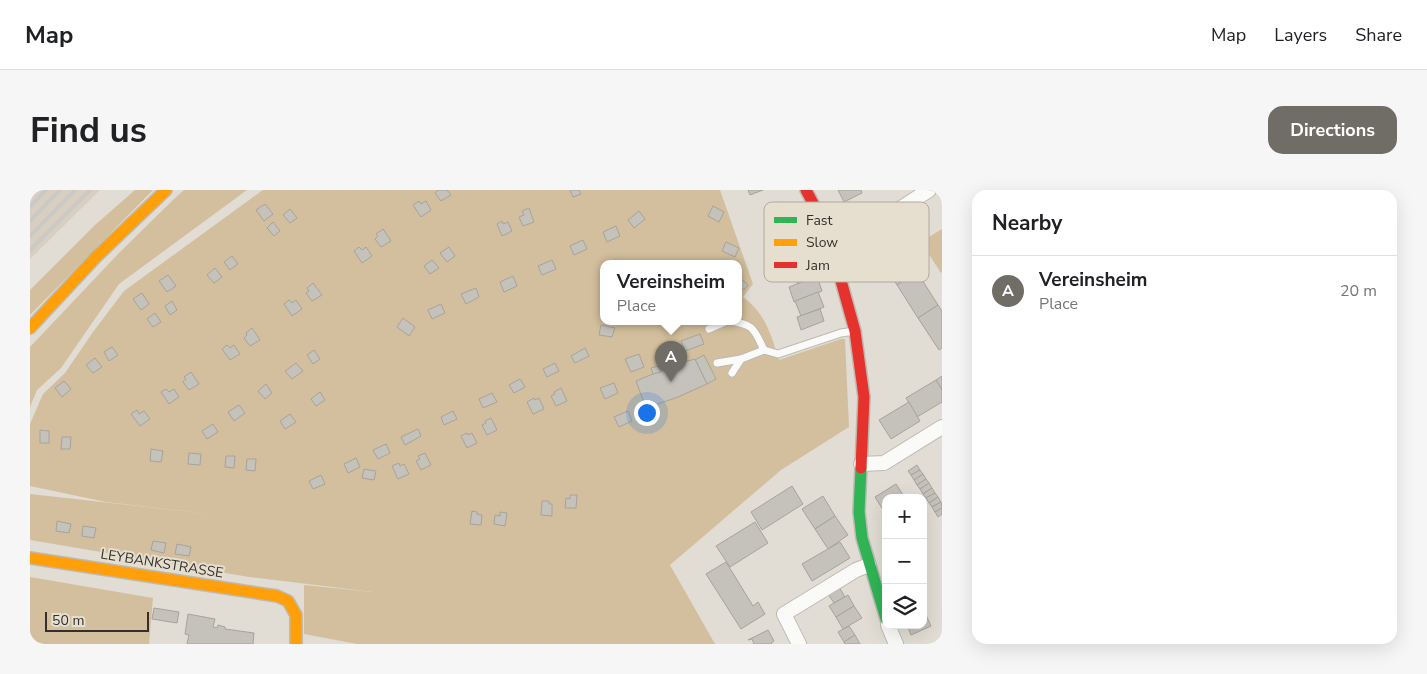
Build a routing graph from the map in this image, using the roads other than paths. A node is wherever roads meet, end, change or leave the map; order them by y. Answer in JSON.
{"nodes":[{"id":1,"x":166,"y":190,"type":"edge"},
{"id":2,"x":806,"y":190,"type":"edge"},
{"id":3,"x":929,"y":190,"type":"edge"},
{"id":4,"x":812,"y":202,"type":"edge"},
{"id":5,"x":910,"y":202,"type":"edge"},
{"id":6,"x":841,"y":282,"type":"edge"},
{"id":7,"x":742,"y":322,"type":"edge"},
{"id":8,"x":718,"y":325,"type":"edge"},
{"id":9,"x":30,"y":328,"type":"edge"},
{"id":10,"x":709,"y":329,"type":"dead end"},
{"id":11,"x":855,"y":332,"type":"junction"},
{"id":12,"x":764,"y":350,"type":"junction"},
{"id":13,"x":742,"y":358,"type":"junction"},
{"id":14,"x":717,"y":364,"type":"dead end"},
{"id":15,"x":732,"y":373,"type":"dead end"},
{"id":16,"x":942,"y":427,"type":"edge"},
{"id":17,"x":861,"y":464,"type":"junction"},
{"id":18,"x":30,"y":558,"type":"edge"},
{"id":19,"x":869,"y":565,"type":"junction"},
{"id":20,"x":882,"y":606,"type":"edge"},
{"id":21,"x":890,"y":629,"type":"edge"},
{"id":22,"x":296,"y":644,"type":"edge"},
{"id":23,"x":799,"y":644,"type":"edge"},
{"id":24,"x":896,"y":644,"type":"edge"}],
"edges":[{"from":1,"to":9,"type":"street"},
{"from":2,"to":4,"type":"street"},
{"from":3,"to":5,"type":"street"},
{"from":6,"to":11,"type":"street"},
{"from":7,"to":12,"type":"lane"},
{"from":8,"to":10,"type":"lane"},
{"from":11,"to":12,"type":"lane"},
{"from":11,"to":17,"type":"street"},
{"from":12,"to":13,"type":"lane"},
{"from":13,"to":14,"type":"lane"},
{"from":13,"to":15,"type":"lane"},
{"from":16,"to":17,"type":"street"},
{"from":17,"to":19,"type":"street"},
{"from":18,"to":22,"type":"street","name":"LEYBANKSTRASSE"},
{"from":19,"to":20,"type":"street"},
{"from":19,"to":23,"type":"street"},
{"from":21,"to":24,"type":"street"}]}
